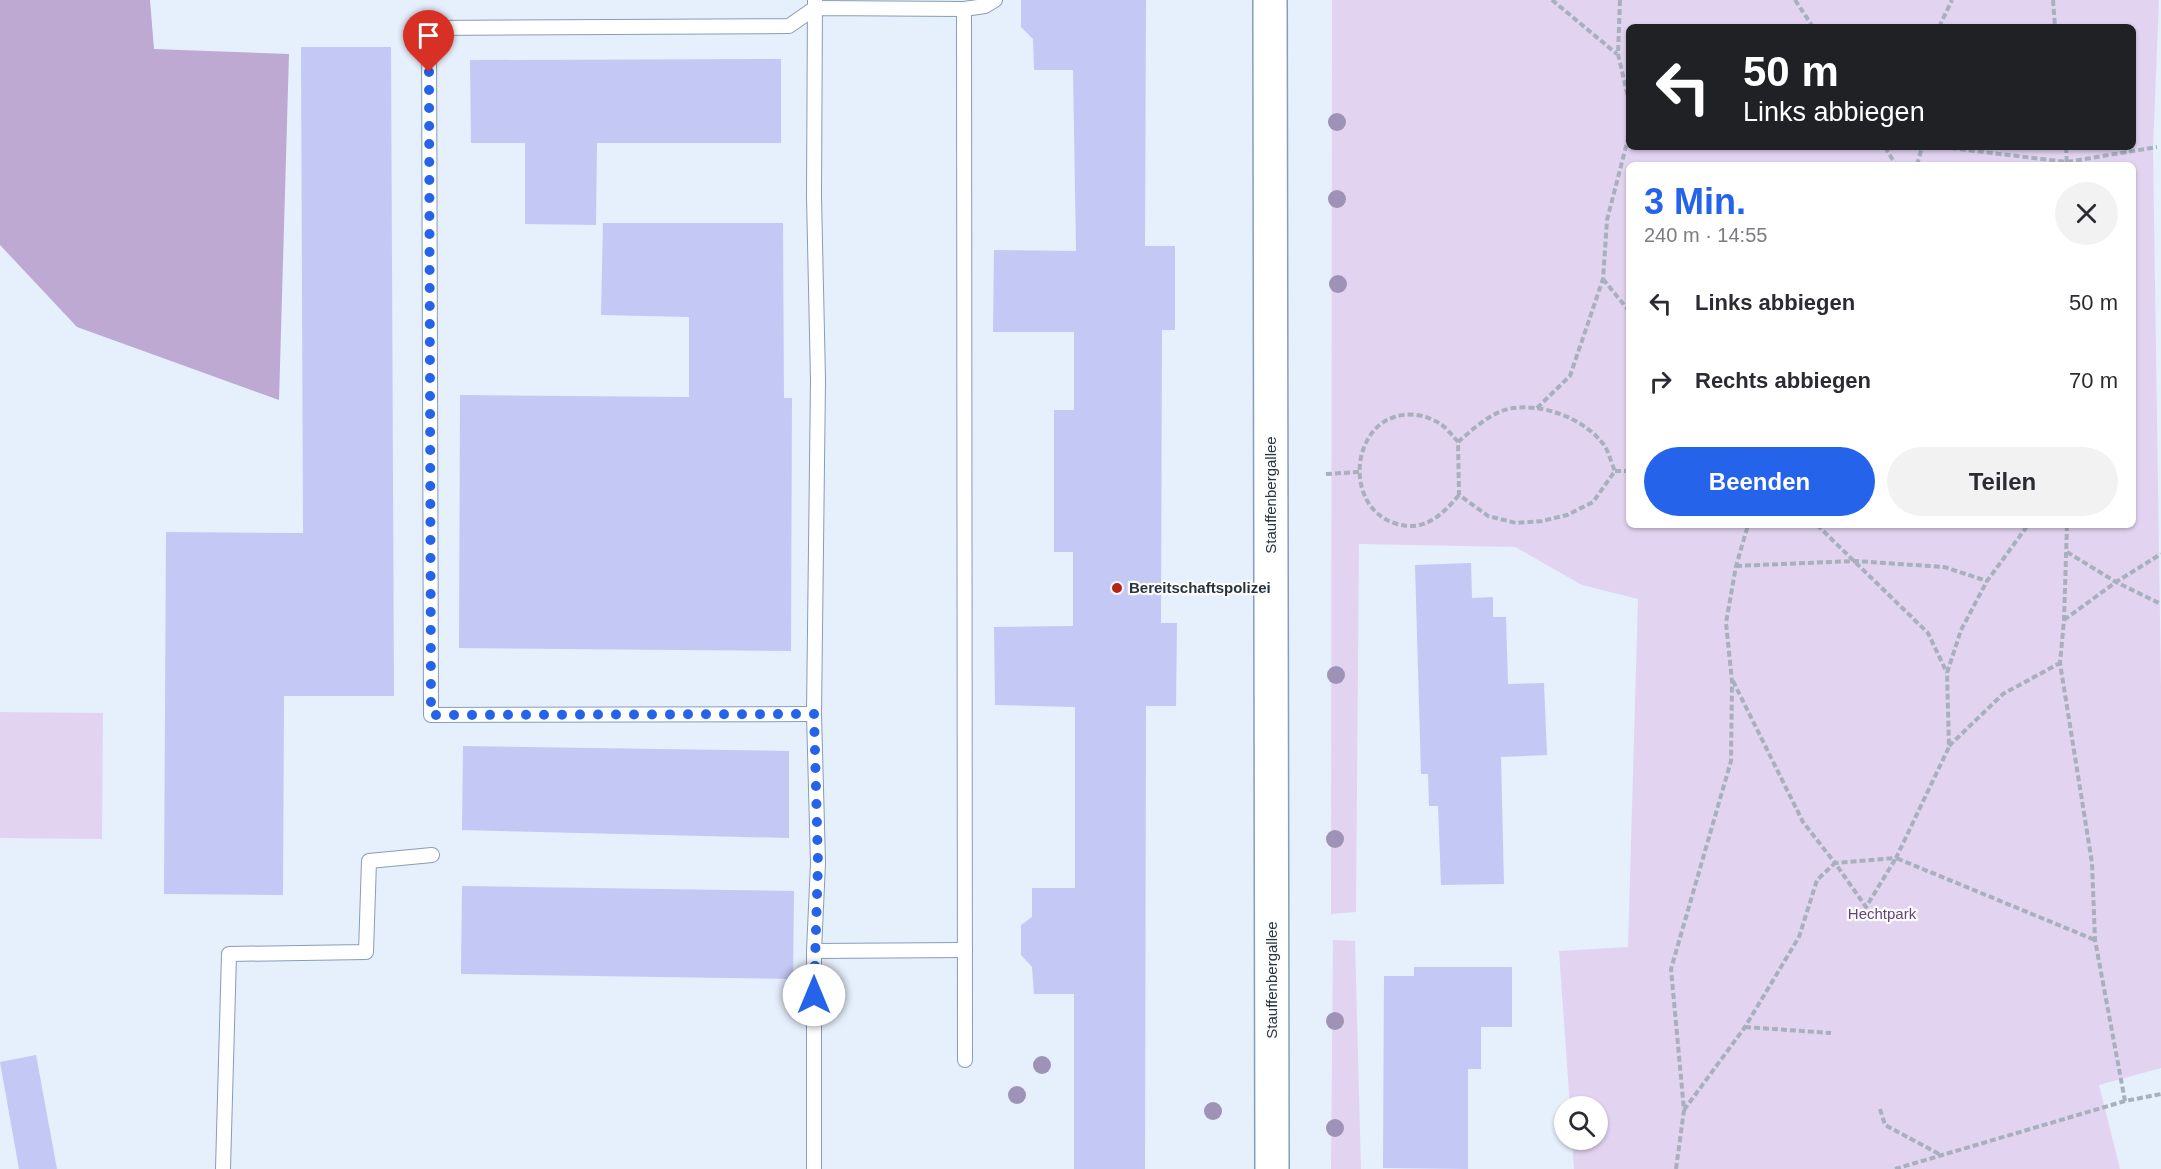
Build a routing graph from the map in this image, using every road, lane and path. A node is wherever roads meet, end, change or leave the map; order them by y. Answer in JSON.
{"nodes":[{"id":1,"x":995,"y":0,"type":"edge"},
{"id":2,"x":1270,"y":0,"type":"edge"},
{"id":3,"x":1552,"y":0,"type":"edge"},
{"id":4,"x":1620,"y":0,"type":"edge"},
{"id":5,"x":1795,"y":0,"type":"edge"},
{"id":6,"x":1952,"y":0,"type":"edge"},
{"id":7,"x":2053,"y":0,"type":"edge"},
{"id":8,"x":815,"y":4,"type":"edge"},
{"id":9,"x":964,"y":9,"type":"junction"},
{"id":10,"x":1811,"y":24,"type":"edge"},
{"id":11,"x":1940,"y":24,"type":"edge"},
{"id":12,"x":2055,"y":24,"type":"edge"},
{"id":13,"x":1618,"y":54,"type":"junction"},
{"id":14,"x":1626,"y":89,"type":"edge"},
{"id":15,"x":1626,"y":147,"type":"edge"},
{"id":16,"x":2157,"y":147,"type":"dead end"},
{"id":17,"x":1964,"y":150,"type":"edge"},
{"id":18,"x":2052,"y":162,"type":"edge"},
{"id":19,"x":2078,"y":162,"type":"edge"},
{"id":20,"x":1603,"y":279,"type":"junction"},
{"id":21,"x":1626,"y":307,"type":"edge"},
{"id":22,"x":1537,"y":408,"type":"junction"},
{"id":23,"x":1458,"y":442,"type":"junction"},
{"id":24,"x":1615,"y":471,"type":"junction"},
{"id":25,"x":1626,"y":471,"type":"edge"},
{"id":26,"x":1359,"y":472,"type":"junction"},
{"id":27,"x":1326,"y":474,"type":"dead end"},
{"id":28,"x":1459,"y":495,"type":"junction"},
{"id":29,"x":1747,"y":528,"type":"edge"},
{"id":30,"x":1820,"y":528,"type":"edge"},
{"id":31,"x":2026,"y":528,"type":"edge"},
{"id":32,"x":2067,"y":528,"type":"edge"},
{"id":33,"x":2067,"y":552,"type":"junction"},
{"id":34,"x":2161,"y":554,"type":"edge"},
{"id":35,"x":1855,"y":561,"type":"junction"},
{"id":36,"x":1736,"y":566,"type":"junction"},
{"id":37,"x":1987,"y":581,"type":"junction"},
{"id":38,"x":2116,"y":582,"type":"junction"},
{"id":39,"x":2161,"y":604,"type":"edge"},
{"id":40,"x":2064,"y":620,"type":"junction"},
{"id":41,"x":2060,"y":663,"type":"junction"},
{"id":42,"x":1947,"y":673,"type":"junction"},
{"id":43,"x":1732,"y":681,"type":"junction"},
{"id":44,"x":814,"y":714,"type":"junction"},
{"id":45,"x":1949,"y":747,"type":"junction"},
{"id":46,"x":432,"y":855,"type":"dead end"},
{"id":47,"x":1896,"y":858,"type":"junction"},
{"id":48,"x":1835,"y":862,"type":"junction"},
{"id":49,"x":2095,"y":940,"type":"junction"},
{"id":50,"x":965,"y":950,"type":"junction"},
{"id":51,"x":814,"y":951,"type":"junction"},
{"id":52,"x":1745,"y":1028,"type":"junction"},
{"id":53,"x":1831,"y":1033,"type":"dead end"},
{"id":54,"x":965,"y":1060,"type":"dead end"},
{"id":55,"x":2161,"y":1094,"type":"edge"},
{"id":56,"x":2125,"y":1101,"type":"junction"},
{"id":57,"x":1880,"y":1109,"type":"dead end"},
{"id":58,"x":1684,"y":1110,"type":"junction"},
{"id":59,"x":1941,"y":1155,"type":"junction"},
{"id":60,"x":223,"y":1169,"type":"edge"},
{"id":61,"x":814,"y":1169,"type":"edge"},
{"id":62,"x":1272,"y":1169,"type":"edge"},
{"id":63,"x":1676,"y":1169,"type":"edge"},
{"id":64,"x":1895,"y":1169,"type":"edge"}],
"edges":[{"from":1,"to":9,"type":"lane"},
{"from":2,"to":62,"type":"main road","name":"Stauffenbergallee"},
{"from":3,"to":13,"type":"path"},
{"from":4,"to":13,"type":"path"},
{"from":5,"to":10,"type":"path"},
{"from":6,"to":11,"type":"path"},
{"from":7,"to":12,"type":"path"},
{"from":8,"to":9,"type":"lane"},
{"from":8,"to":44,"type":"lane"},
{"from":8,"to":44,"type":"lane"},
{"from":9,"to":50,"type":"lane"},
{"from":13,"to":14,"type":"path"},
{"from":15,"to":20,"type":"path"},
{"from":16,"to":19,"type":"path"},
{"from":17,"to":18,"type":"path"},
{"from":20,"to":21,"type":"path"},
{"from":20,"to":22,"type":"path"},
{"from":22,"to":23,"type":"path"},
{"from":22,"to":24,"type":"path"},
{"from":23,"to":26,"type":"path"},
{"from":23,"to":28,"type":"path"},
{"from":24,"to":25,"type":"path"},
{"from":24,"to":28,"type":"path"},
{"from":26,"to":27,"type":"path"},
{"from":26,"to":28,"type":"path"},
{"from":29,"to":36,"type":"path"},
{"from":30,"to":35,"type":"path"},
{"from":31,"to":37,"type":"path"},
{"from":32,"to":33,"type":"path"},
{"from":33,"to":38,"type":"path"},
{"from":33,"to":40,"type":"path"},
{"from":34,"to":38,"type":"path"},
{"from":35,"to":36,"type":"path"},
{"from":35,"to":37,"type":"path"},
{"from":35,"to":42,"type":"path"},
{"from":36,"to":43,"type":"path"},
{"from":37,"to":42,"type":"path"},
{"from":38,"to":39,"type":"path"},
{"from":38,"to":40,"type":"path"},
{"from":40,"to":41,"type":"path"},
{"from":41,"to":45,"type":"path"},
{"from":41,"to":49,"type":"path"},
{"from":42,"to":45,"type":"path"},
{"from":43,"to":48,"type":"path"},
{"from":43,"to":58,"type":"path"},
{"from":44,"to":51,"type":"lane"},
{"from":45,"to":47,"type":"path"},
{"from":46,"to":60,"type":"lane"},
{"from":47,"to":48,"type":"path"},
{"from":47,"to":48,"type":"path"},
{"from":47,"to":49,"type":"path"},
{"from":48,"to":52,"type":"path"},
{"from":49,"to":56,"type":"path"},
{"from":50,"to":51,"type":"lane"},
{"from":50,"to":54,"type":"lane"},
{"from":51,"to":61,"type":"lane"},
{"from":52,"to":53,"type":"path"},
{"from":52,"to":58,"type":"path"},
{"from":55,"to":56,"type":"path"},
{"from":56,"to":59,"type":"path"},
{"from":57,"to":59,"type":"path"},
{"from":58,"to":63,"type":"path"},
{"from":59,"to":64,"type":"path"}]}
